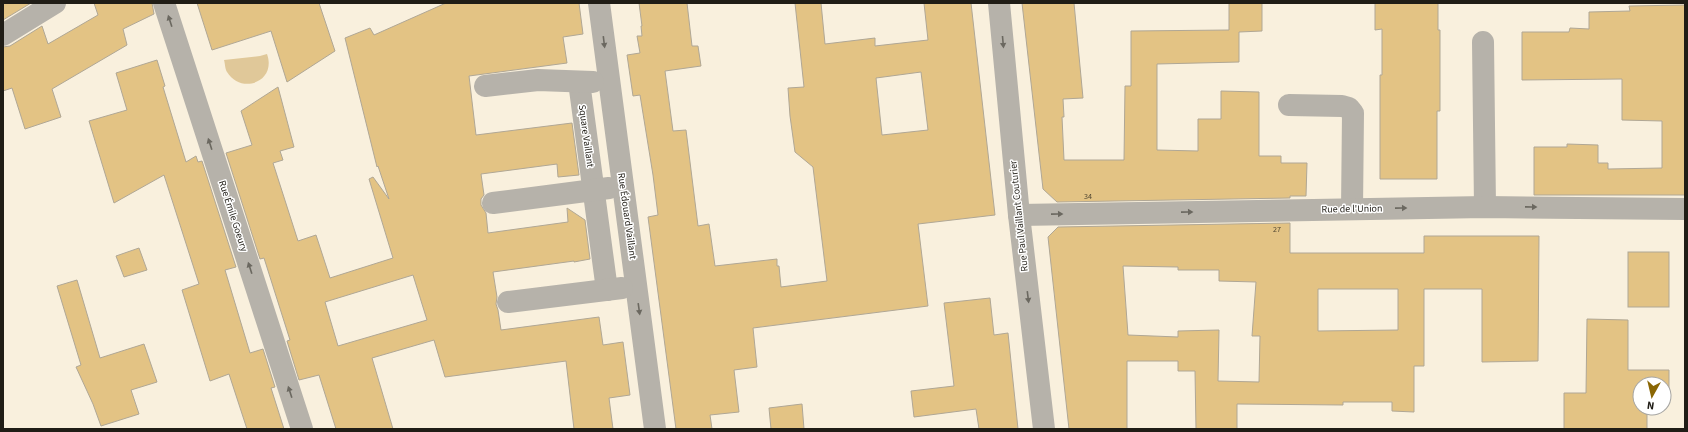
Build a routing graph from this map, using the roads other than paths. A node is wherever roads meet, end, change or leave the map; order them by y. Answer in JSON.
{"nodes":[{"id":1,"x":55,"y":3,"type":"edge"},
{"id":2,"x":164,"y":3,"type":"edge"},
{"id":3,"x":599,"y":3,"type":"edge"},
{"id":4,"x":999,"y":3,"type":"edge"},
{"id":5,"x":3,"y":34,"type":"edge"},
{"id":6,"x":1483,"y":42,"type":"dead end"},
{"id":7,"x":579,"y":82,"type":"junction"},
{"id":8,"x":609,"y":83,"type":"junction"},
{"id":9,"x":485,"y":86,"type":"dead end"},
{"id":10,"x":1289,"y":105,"type":"dead end"},
{"id":11,"x":623,"y":187,"type":"junction"},
{"id":12,"x":594,"y":190,"type":"junction"},
{"id":13,"x":493,"y":203,"type":"dead end"},
{"id":14,"x":1485,"y":207,"type":"junction"},
{"id":15,"x":1352,"y":209,"type":"junction"},
{"id":16,"x":1685,"y":209,"type":"edge"},
{"id":17,"x":1018,"y":215,"type":"junction"},
{"id":18,"x":636,"y":286,"type":"junction"},
{"id":19,"x":607,"y":290,"type":"junction"},
{"id":20,"x":508,"y":302,"type":"dead end"},
{"id":21,"x":302,"y":429,"type":"edge"},
{"id":22,"x":655,"y":429,"type":"edge"},
{"id":23,"x":1044,"y":429,"type":"edge"}],
"edges":[{"from":1,"to":5,"type":"street"},
{"from":21,"to":2,"type":"street","name":"Rue Émile Goeury","one_way":true},
{"from":3,"to":8,"type":"street","name":"Rue Édouard Vaillant","one_way":true},
{"from":4,"to":17,"type":"street","name":"Rue Paul Vaillant Couturier","one_way":true},
{"from":6,"to":14,"type":"street"},
{"from":7,"to":8,"type":"street"},
{"from":7,"to":9,"type":"street"},
{"from":7,"to":12,"type":"street","name":"Square Vaillant"},
{"from":8,"to":11,"type":"street","name":"Rue Édouard Vaillant"},
{"from":10,"to":15,"type":"street"},
{"from":11,"to":12,"type":"street"},
{"from":11,"to":18,"type":"street","name":"Rue Édouard Vaillant"},
{"from":12,"to":13,"type":"street"},
{"from":12,"to":19,"type":"street","name":"Square Vaillant"},
{"from":15,"to":14,"type":"street","name":"Rue de l'Union","one_way":true},
{"from":14,"to":16,"type":"street","name":"Rue de l'Union","one_way":true},
{"from":17,"to":15,"type":"street","name":"Rue de l'Union","one_way":true},
{"from":17,"to":23,"type":"street","name":"Rue Paul Vaillant Couturier","one_way":true},
{"from":18,"to":19,"type":"street"},
{"from":18,"to":22,"type":"street","name":"Rue Édouard Vaillant","one_way":true},
{"from":19,"to":20,"type":"street"}]}
